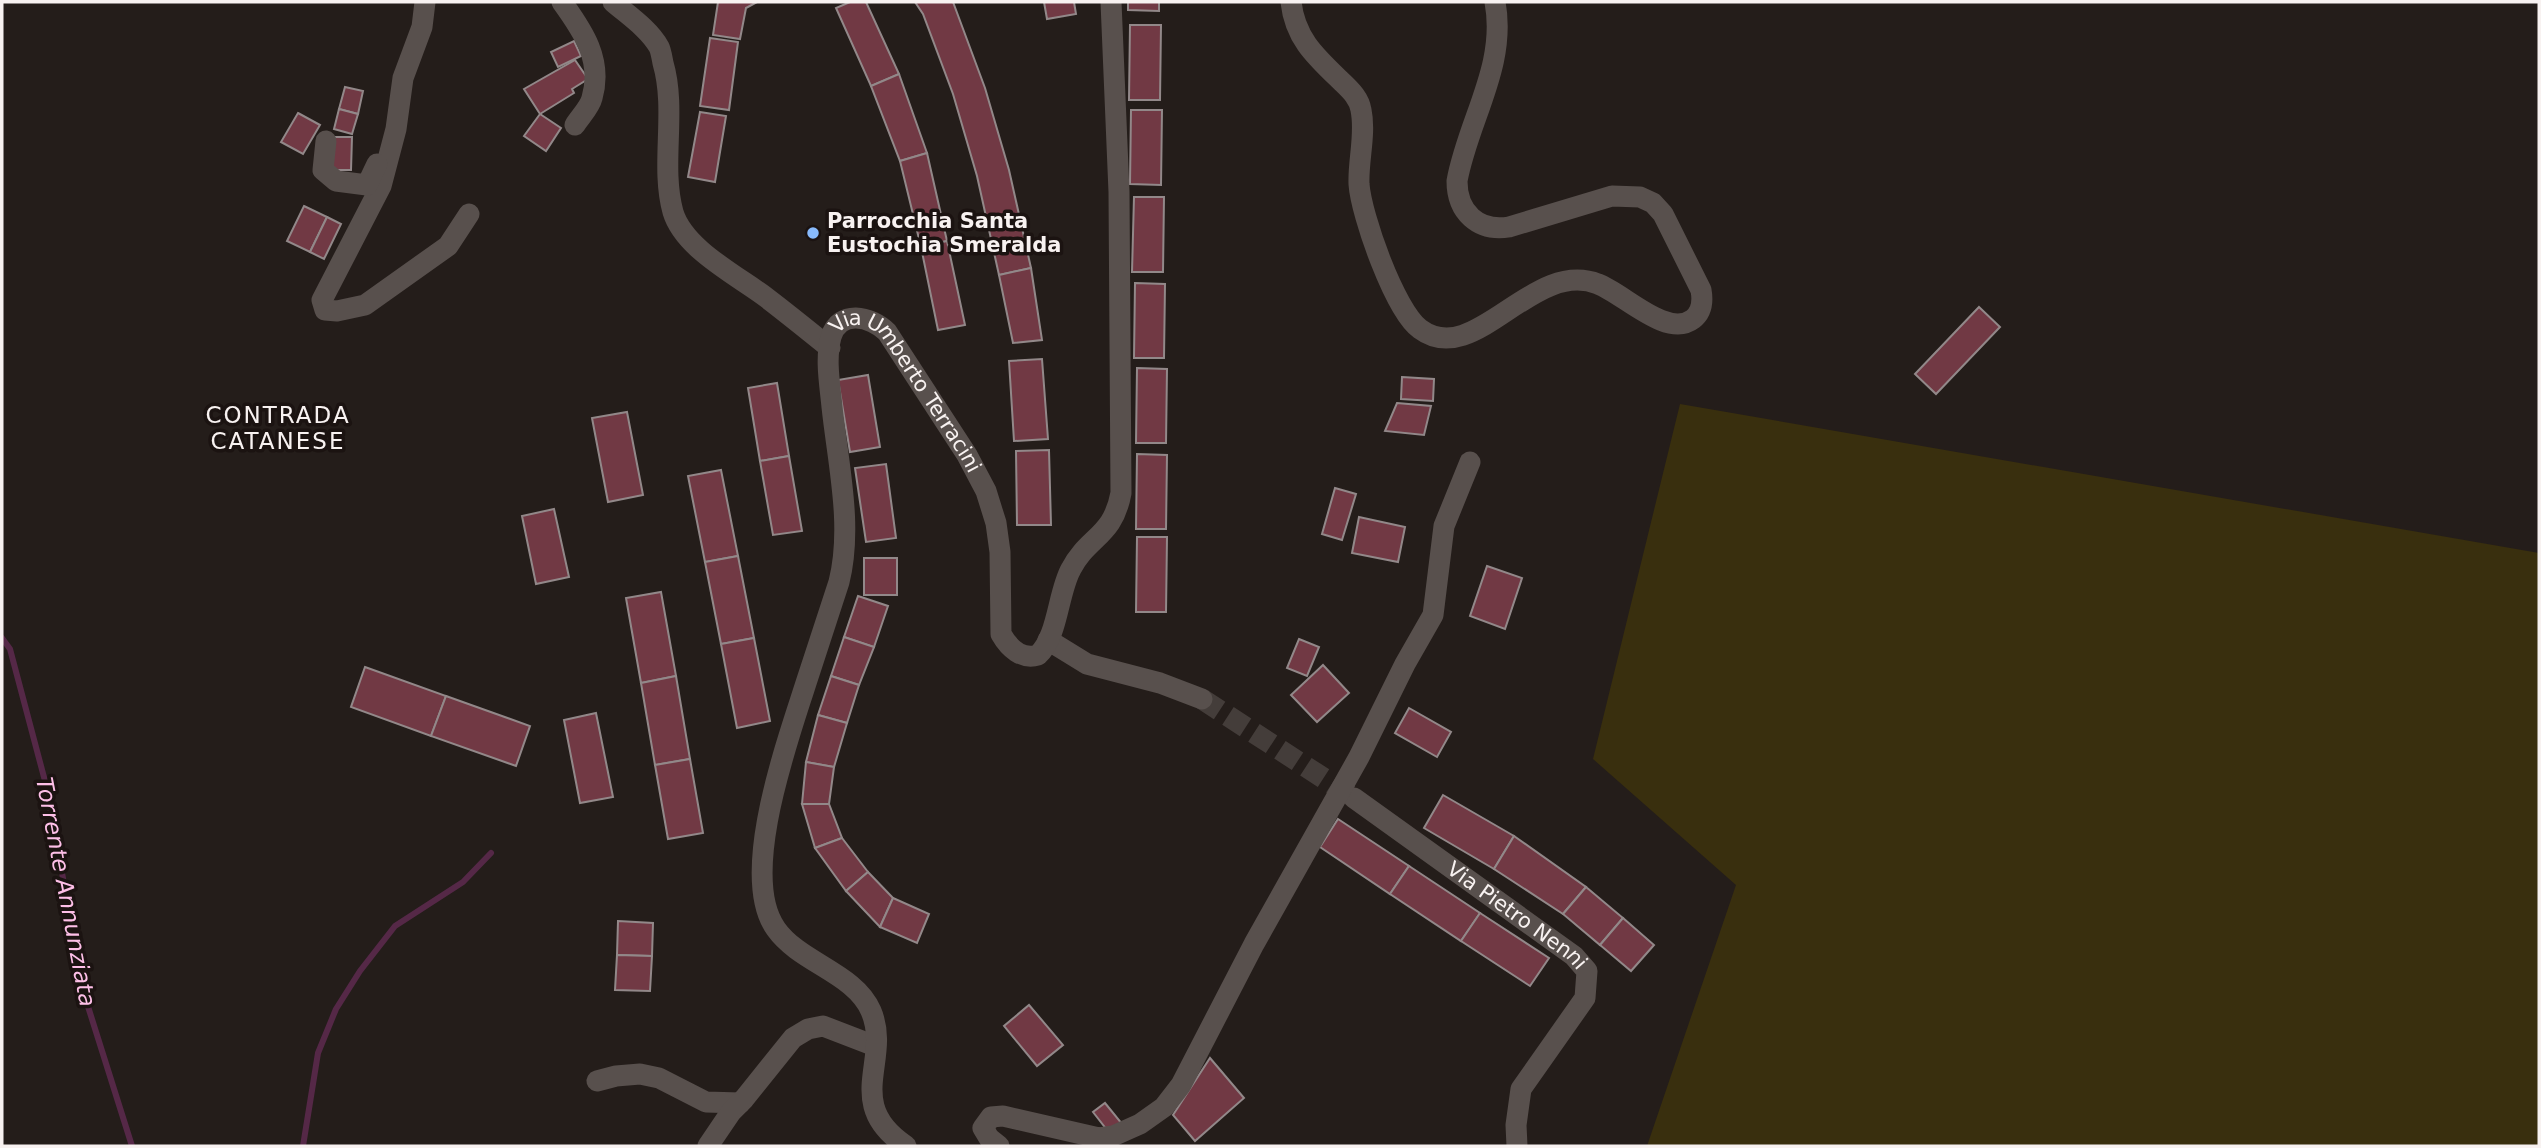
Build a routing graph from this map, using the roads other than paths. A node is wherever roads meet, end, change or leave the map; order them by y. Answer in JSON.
{"nodes":[{"id":1,"x":425,"y":2,"type":"edge"},
{"id":2,"x":562,"y":2,"type":"edge"},
{"id":3,"x":613,"y":2,"type":"edge"},
{"id":4,"x":1111,"y":2,"type":"edge"},
{"id":5,"x":1291,"y":2,"type":"edge"},
{"id":6,"x":1495,"y":2,"type":"edge"},
{"id":7,"x":575,"y":125,"type":"dead end"},
{"id":8,"x":396,"y":129,"type":"junction"},
{"id":9,"x":326,"y":141,"type":"dead end"},
{"id":10,"x":469,"y":214,"type":"dead end"},
{"id":11,"x":830,"y":348,"type":"junction"},
{"id":12,"x":1471,"y":462,"type":"dead end"},
{"id":13,"x":1048,"y":640,"type":"junction"},
{"id":14,"x":1202,"y":699,"type":"tunnel mouth"},
{"id":15,"x":1353,"y":797,"type":"tunnel mouth"},
{"id":16,"x":875,"y":1046,"type":"junction"},
{"id":17,"x":597,"y":1081,"type":"dead end"},
{"id":18,"x":740,"y":1103,"type":"junction"},
{"id":19,"x":708,"y":1146,"type":"edge"},
{"id":20,"x":906,"y":1146,"type":"edge"},
{"id":21,"x":999,"y":1146,"type":"edge"},
{"id":22,"x":1517,"y":1146,"type":"edge"}],
"edges":[{"from":1,"to":8,"type":"street"},
{"from":2,"to":7,"type":"street"},
{"from":3,"to":11,"type":"street"},
{"from":4,"to":13,"type":"street"},
{"from":5,"to":6,"type":"street"},
{"from":8,"to":9,"type":"street"},
{"from":8,"to":10,"type":"street"},
{"from":11,"to":13,"type":"street","name":"Via Umberto Terracini"},
{"from":11,"to":16,"type":"street","name":"Via Umberto Terracini"},
{"from":12,"to":21,"type":"street"},
{"from":13,"to":14,"type":"street"},
{"from":15,"to":22,"type":"street","name":"Via Pietro Nenni"},
{"from":16,"to":18,"type":"street"},
{"from":16,"to":20,"type":"street","name":"Via Umberto Terracini"},
{"from":17,"to":18,"type":"street"},
{"from":18,"to":19,"type":"street"}]}
